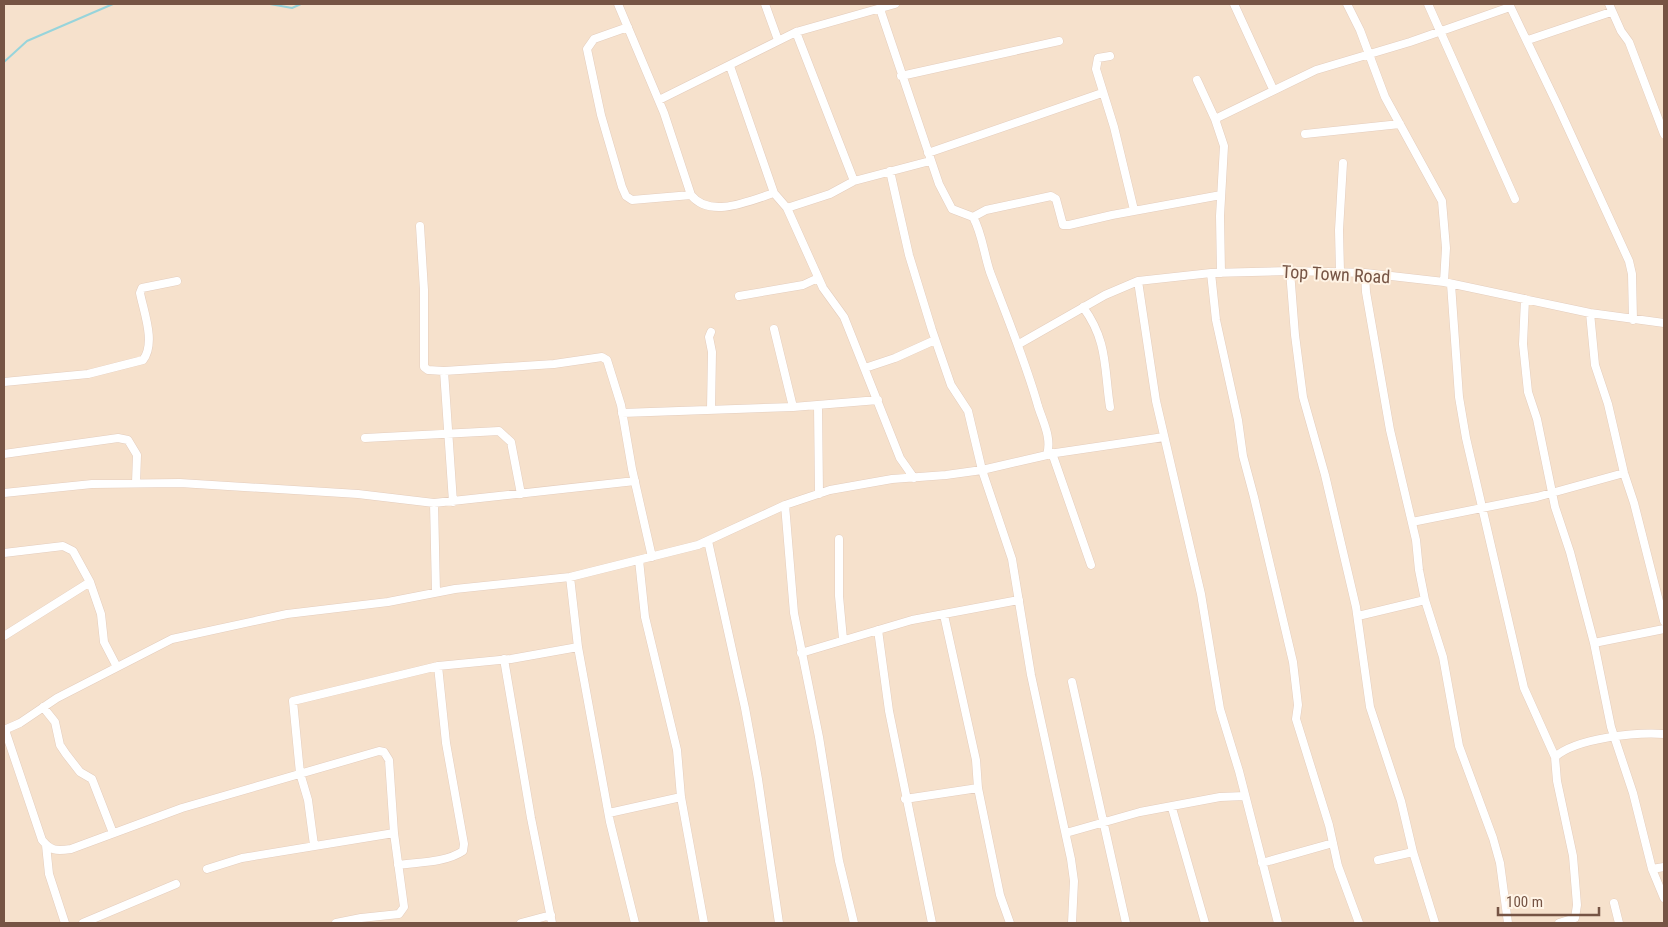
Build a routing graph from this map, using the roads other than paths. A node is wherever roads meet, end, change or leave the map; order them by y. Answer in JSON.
{"nodes":[{"id":1,"x":618,"y":4,"type":"edge"},
{"id":2,"x":765,"y":4,"type":"edge"},
{"id":3,"x":895,"y":4,"type":"edge"},
{"id":4,"x":1234,"y":4,"type":"edge"},
{"id":5,"x":1347,"y":4,"type":"edge"},
{"id":6,"x":1428,"y":4,"type":"edge"},
{"id":7,"x":1609,"y":4,"type":"edge"},
{"id":8,"x":1510,"y":5,"type":"edge"},
{"id":9,"x":880,"y":9,"type":"junction"},
{"id":10,"x":1611,"y":12,"type":"junction"},
{"id":11,"x":628,"y":27,"type":"junction"},
{"id":12,"x":1441,"y":31,"type":"junction"},
{"id":13,"x":796,"y":32,"type":"junction"},
{"id":14,"x":778,"y":40,"type":"junction"},
{"id":15,"x":1528,"y":40,"type":"junction"},
{"id":16,"x":1059,"y":41,"type":"dead end"},
{"id":17,"x":1369,"y":54,"type":"junction"},
{"id":18,"x":1110,"y":56,"type":"dead end"},
{"id":19,"x":730,"y":66,"type":"junction"},
{"id":20,"x":901,"y":76,"type":"junction"},
{"id":21,"x":1197,"y":80,"type":"dead end"},
{"id":22,"x":1273,"y":89,"type":"junction"},
{"id":23,"x":1102,"y":93,"type":"junction"},
{"id":24,"x":659,"y":100,"type":"junction"},
{"id":25,"x":1215,"y":119,"type":"junction"},
{"id":26,"x":1400,"y":124,"type":"junction"},
{"id":27,"x":1305,"y":134,"type":"dead end"},
{"id":28,"x":1664,"y":134,"type":"edge"},
{"id":29,"x":929,"y":157,"type":"junction"},
{"id":30,"x":1343,"y":163,"type":"dead end"},
{"id":31,"x":890,"y":171,"type":"junction"},
{"id":32,"x":854,"y":181,"type":"junction"},
{"id":33,"x":774,"y":193,"type":"junction"},
{"id":34,"x":691,"y":195,"type":"junction"},
{"id":35,"x":1221,"y":196,"type":"junction"},
{"id":36,"x":1515,"y":199,"type":"dead end"},
{"id":37,"x":787,"y":208,"type":"junction"},
{"id":38,"x":1134,"y":210,"type":"junction"},
{"id":39,"x":973,"y":217,"type":"junction"},
{"id":40,"x":420,"y":226,"type":"dead end"},
{"id":41,"x":1290,"y":271,"type":"junction"},
{"id":42,"x":1340,"y":272,"type":"junction"},
{"id":43,"x":1211,"y":273,"type":"junction"},
{"id":44,"x":1221,"y":273,"type":"junction"},
{"id":45,"x":1365,"y":273,"type":"junction"},
{"id":46,"x":818,"y":278,"type":"junction"},
{"id":47,"x":177,"y":281,"type":"dead end"},
{"id":48,"x":1138,"y":281,"type":"junction"},
{"id":49,"x":1447,"y":283,"type":"junction"},
{"id":50,"x":738,"y":296,"type":"dead end"},
{"id":51,"x":1525,"y":298,"type":"junction"},
{"id":52,"x":1083,"y":307,"type":"junction"},
{"id":53,"x":1590,"y":313,"type":"junction"},
{"id":54,"x":1634,"y":320,"type":"junction"},
{"id":55,"x":1664,"y":323,"type":"edge"},
{"id":56,"x":774,"y":329,"type":"dead end"},
{"id":57,"x":712,"y":332,"type":"dead end"},
{"id":58,"x":935,"y":340,"type":"junction"},
{"id":59,"x":1019,"y":344,"type":"junction"},
{"id":60,"x":865,"y":368,"type":"junction"},
{"id":61,"x":444,"y":371,"type":"junction"},
{"id":62,"x":4,"y":382,"type":"edge"},
{"id":63,"x":878,"y":400,"type":"junction"},
{"id":64,"x":818,"y":405,"type":"junction"},
{"id":65,"x":793,"y":407,"type":"junction"},
{"id":66,"x":1110,"y":407,"type":"dead end"},
{"id":67,"x":711,"y":409,"type":"junction"},
{"id":68,"x":622,"y":413,"type":"junction"},
{"id":69,"x":448,"y":432,"type":"junction"},
{"id":70,"x":1164,"y":437,"type":"junction"},
{"id":71,"x":365,"y":438,"type":"dead end"},
{"id":72,"x":4,"y":454,"type":"edge"},
{"id":73,"x":1049,"y":454,"type":"junction"},
{"id":74,"x":982,"y":470,"type":"junction"},
{"id":75,"x":1624,"y":473,"type":"junction"},
{"id":76,"x":914,"y":478,"type":"junction"},
{"id":77,"x":635,"y":481,"type":"junction"},
{"id":78,"x":136,"y":483,"type":"junction"},
{"id":79,"x":4,"y":493,"type":"edge"},
{"id":80,"x":1553,"y":493,"type":"junction"},
{"id":81,"x":521,"y":494,"type":"junction"},
{"id":82,"x":819,"y":494,"type":"junction"},
{"id":83,"x":452,"y":502,"type":"junction"},
{"id":84,"x":434,"y":503,"type":"junction"},
{"id":85,"x":785,"y":505,"type":"junction"},
{"id":86,"x":1481,"y":507,"type":"junction"},
{"id":87,"x":1412,"y":522,"type":"junction"},
{"id":88,"x":839,"y":539,"type":"dead end"},
{"id":89,"x":708,"y":541,"type":"junction"},
{"id":90,"x":4,"y":553,"type":"edge"},
{"id":91,"x":652,"y":557,"type":"junction"},
{"id":92,"x":639,"y":560,"type":"junction"},
{"id":93,"x":1091,"y":565,"type":"dead end"},
{"id":94,"x":570,"y":577,"type":"junction"},
{"id":95,"x":90,"y":582,"type":"junction"},
{"id":96,"x":436,"y":592,"type":"junction"},
{"id":97,"x":1019,"y":600,"type":"junction"},
{"id":98,"x":1425,"y":600,"type":"junction"},
{"id":99,"x":944,"y":615,"type":"junction"},
{"id":100,"x":1358,"y":616,"type":"junction"},
{"id":101,"x":1664,"y":620,"type":"edge"},
{"id":102,"x":1664,"y":629,"type":"edge"},
{"id":103,"x":878,"y":630,"type":"junction"},
{"id":104,"x":4,"y":636,"type":"edge"},
{"id":105,"x":843,"y":639,"type":"junction"},
{"id":106,"x":1594,"y":643,"type":"junction"},
{"id":107,"x":578,"y":647,"type":"junction"},
{"id":108,"x":802,"y":653,"type":"junction"},
{"id":109,"x":504,"y":659,"type":"junction"},
{"id":110,"x":438,"y":666,"type":"junction"},
{"id":111,"x":117,"y":667,"type":"junction"},
{"id":112,"x":1072,"y":682,"type":"dead end"},
{"id":113,"x":44,"y":707,"type":"junction"},
{"id":114,"x":4,"y":730,"type":"edge"},
{"id":115,"x":1664,"y":734,"type":"edge"},
{"id":116,"x":1615,"y":738,"type":"junction"},
{"id":117,"x":1555,"y":757,"type":"junction"},
{"id":118,"x":300,"y":773,"type":"junction"},
{"id":119,"x":978,"y":788,"type":"junction"},
{"id":120,"x":1245,"y":796,"type":"junction"},
{"id":121,"x":681,"y":797,"type":"junction"},
{"id":122,"x":905,"y":799,"type":"junction"},
{"id":123,"x":1172,"y":808,"type":"junction"},
{"id":124,"x":609,"y":813,"type":"junction"},
{"id":125,"x":1102,"y":824,"type":"junction"},
{"id":126,"x":113,"y":833,"type":"junction"},
{"id":127,"x":394,"y":833,"type":"junction"},
{"id":128,"x":1066,"y":833,"type":"junction"},
{"id":129,"x":1333,"y":843,"type":"junction"},
{"id":130,"x":46,"y":845,"type":"junction"},
{"id":131,"x":314,"y":845,"type":"junction"},
{"id":132,"x":1413,"y":852,"type":"junction"},
{"id":133,"x":1378,"y":860,"type":"dead end"},
{"id":134,"x":1262,"y":863,"type":"junction"},
{"id":135,"x":398,"y":865,"type":"junction"},
{"id":136,"x":1664,"y":868,"type":"edge"},
{"id":137,"x":207,"y":869,"type":"dead end"},
{"id":138,"x":1652,"y":869,"type":"junction"},
{"id":139,"x":176,"y":884,"type":"dead end"},
{"id":140,"x":1664,"y":898,"type":"edge"},
{"id":141,"x":1614,"y":903,"type":"dead end"},
{"id":142,"x":552,"y":919,"type":"edge"},
{"id":143,"x":65,"y":923,"type":"edge"},
{"id":144,"x":83,"y":923,"type":"edge"},
{"id":145,"x":336,"y":923,"type":"edge"},
{"id":146,"x":521,"y":923,"type":"edge"},
{"id":147,"x":635,"y":923,"type":"edge"},
{"id":148,"x":704,"y":923,"type":"edge"},
{"id":149,"x":779,"y":923,"type":"edge"},
{"id":150,"x":854,"y":923,"type":"edge"},
{"id":151,"x":932,"y":923,"type":"edge"},
{"id":152,"x":1010,"y":923,"type":"edge"},
{"id":153,"x":1072,"y":923,"type":"edge"},
{"id":154,"x":1126,"y":923,"type":"edge"},
{"id":155,"x":1205,"y":923,"type":"edge"},
{"id":156,"x":1278,"y":923,"type":"edge"},
{"id":157,"x":1358,"y":923,"type":"edge"},
{"id":158,"x":1435,"y":923,"type":"edge"},
{"id":159,"x":1508,"y":923,"type":"edge"},
{"id":160,"x":1559,"y":923,"type":"edge"},
{"id":161,"x":1619,"y":923,"type":"edge"}],
"edges":[{"from":1,"to":11,"type":"street"},
{"from":2,"to":14,"type":"street"},
{"from":3,"to":9,"type":"street"},
{"from":4,"to":22,"type":"street"},
{"from":5,"to":17,"type":"street"},
{"from":6,"to":12,"type":"street"},
{"from":7,"to":10,"type":"street"},
{"from":8,"to":12,"type":"street"},
{"from":8,"to":15,"type":"street"},
{"from":9,"to":13,"type":"street"},
{"from":9,"to":20,"type":"street"},
{"from":10,"to":15,"type":"street"},
{"from":10,"to":28,"type":"street"},
{"from":11,"to":24,"type":"street"},
{"from":11,"to":34,"type":"street"},
{"from":12,"to":17,"type":"street"},
{"from":12,"to":36,"type":"street"},
{"from":13,"to":14,"type":"street"},
{"from":13,"to":32,"type":"street"},
{"from":14,"to":19,"type":"street"},
{"from":15,"to":54,"type":"street"},
{"from":16,"to":20,"type":"street"},
{"from":17,"to":22,"type":"street"},
{"from":17,"to":26,"type":"street"},
{"from":18,"to":23,"type":"street"},
{"from":19,"to":24,"type":"street"},
{"from":19,"to":33,"type":"street"},
{"from":20,"to":29,"type":"street"},
{"from":21,"to":25,"type":"street"},
{"from":22,"to":25,"type":"street"},
{"from":23,"to":29,"type":"street"},
{"from":23,"to":38,"type":"street"},
{"from":24,"to":34,"type":"street"},
{"from":25,"to":35,"type":"street"},
{"from":26,"to":27,"type":"street"},
{"from":26,"to":49,"type":"street"},
{"from":29,"to":31,"type":"street"},
{"from":29,"to":39,"type":"street"},
{"from":30,"to":42,"type":"street"},
{"from":31,"to":32,"type":"street"},
{"from":31,"to":58,"type":"street"},
{"from":32,"to":37,"type":"street"},
{"from":33,"to":34,"type":"street"},
{"from":33,"to":37,"type":"street"},
{"from":35,"to":38,"type":"street"},
{"from":35,"to":44,"type":"street"},
{"from":37,"to":46,"type":"street"},
{"from":38,"to":39,"type":"street"},
{"from":39,"to":59,"type":"street"},
{"from":40,"to":61,"type":"street"},
{"from":41,"to":42,"type":"street","name":"Top Town Road"},
{"from":41,"to":44,"type":"street","name":"Top Town Road"},
{"from":41,"to":100,"type":"street"},
{"from":42,"to":45,"type":"street","name":"Top Town Road"},
{"from":43,"to":44,"type":"street","name":"Top Town Road"},
{"from":43,"to":48,"type":"street","name":"Top Town Road"},
{"from":43,"to":129,"type":"street"},
{"from":45,"to":49,"type":"street","name":"Top Town Road"},
{"from":45,"to":87,"type":"street"},
{"from":46,"to":50,"type":"street"},
{"from":46,"to":60,"type":"street"},
{"from":47,"to":62,"type":"street"},
{"from":48,"to":52,"type":"street","name":"Top Town Road"},
{"from":48,"to":70,"type":"street"},
{"from":49,"to":51,"type":"street","name":"Top Town Road"},
{"from":49,"to":86,"type":"street"},
{"from":51,"to":53,"type":"street","name":"Top Town Road"},
{"from":51,"to":80,"type":"street"},
{"from":52,"to":59,"type":"street","name":"Top Town Road"},
{"from":52,"to":66,"type":"street"},
{"from":53,"to":54,"type":"street","name":"Top Town Road"},
{"from":53,"to":75,"type":"street"},
{"from":54,"to":55,"type":"street","name":"Top Town Road"},
{"from":56,"to":65,"type":"street"},
{"from":57,"to":67,"type":"street"},
{"from":58,"to":60,"type":"street"},
{"from":58,"to":74,"type":"street"},
{"from":59,"to":73,"type":"street"},
{"from":60,"to":63,"type":"street"},
{"from":61,"to":68,"type":"street"},
{"from":61,"to":69,"type":"street"},
{"from":63,"to":64,"type":"street"},
{"from":63,"to":76,"type":"street"},
{"from":64,"to":65,"type":"street"},
{"from":64,"to":82,"type":"street"},
{"from":65,"to":67,"type":"street"},
{"from":67,"to":68,"type":"street"},
{"from":68,"to":77,"type":"street"},
{"from":69,"to":71,"type":"street"},
{"from":69,"to":81,"type":"street"},
{"from":69,"to":83,"type":"street"},
{"from":70,"to":73,"type":"street"},
{"from":70,"to":120,"type":"street"},
{"from":72,"to":78,"type":"street"},
{"from":73,"to":74,"type":"street"},
{"from":73,"to":93,"type":"street"},
{"from":74,"to":76,"type":"street"},
{"from":74,"to":97,"type":"street"},
{"from":75,"to":80,"type":"street"},
{"from":75,"to":101,"type":"street"},
{"from":76,"to":82,"type":"street"},
{"from":77,"to":81,"type":"street"},
{"from":77,"to":91,"type":"street"},
{"from":78,"to":79,"type":"street"},
{"from":78,"to":84,"type":"street"},
{"from":80,"to":86,"type":"street"},
{"from":80,"to":106,"type":"street"},
{"from":81,"to":83,"type":"street"},
{"from":82,"to":85,"type":"street"},
{"from":83,"to":84,"type":"street"},
{"from":84,"to":96,"type":"street"},
{"from":85,"to":89,"type":"street"},
{"from":85,"to":108,"type":"street"},
{"from":86,"to":87,"type":"street"},
{"from":86,"to":117,"type":"street"},
{"from":87,"to":98,"type":"street"},
{"from":88,"to":105,"type":"street"},
{"from":89,"to":91,"type":"street"},
{"from":89,"to":149,"type":"street"},
{"from":90,"to":95,"type":"street"},
{"from":91,"to":92,"type":"street"},
{"from":92,"to":94,"type":"street"},
{"from":92,"to":121,"type":"street"},
{"from":94,"to":96,"type":"street"},
{"from":94,"to":107,"type":"street"},
{"from":95,"to":104,"type":"street"},
{"from":95,"to":111,"type":"street"},
{"from":96,"to":111,"type":"street"},
{"from":97,"to":99,"type":"street"},
{"from":97,"to":128,"type":"street"},
{"from":98,"to":100,"type":"street"},
{"from":98,"to":159,"type":"street"},
{"from":99,"to":103,"type":"street"},
{"from":99,"to":119,"type":"street"},
{"from":100,"to":132,"type":"street"},
{"from":102,"to":106,"type":"street"},
{"from":103,"to":105,"type":"street"},
{"from":103,"to":122,"type":"street"},
{"from":105,"to":108,"type":"street"},
{"from":106,"to":116,"type":"street"},
{"from":107,"to":109,"type":"street"},
{"from":107,"to":124,"type":"street"},
{"from":108,"to":150,"type":"street"},
{"from":109,"to":110,"type":"street"},
{"from":109,"to":142,"type":"street"},
{"from":110,"to":118,"type":"street"},
{"from":110,"to":135,"type":"street"},
{"from":111,"to":113,"type":"street"},
{"from":112,"to":125,"type":"street"},
{"from":113,"to":114,"type":"street"},
{"from":113,"to":126,"type":"street"},
{"from":114,"to":130,"type":"street"},
{"from":115,"to":116,"type":"street"},
{"from":116,"to":117,"type":"street"},
{"from":116,"to":138,"type":"street"},
{"from":117,"to":160,"type":"street"},
{"from":118,"to":126,"type":"street"},
{"from":118,"to":127,"type":"street"},
{"from":118,"to":131,"type":"street"},
{"from":119,"to":122,"type":"street"},
{"from":119,"to":152,"type":"street"},
{"from":120,"to":123,"type":"street"},
{"from":120,"to":134,"type":"street"},
{"from":121,"to":124,"type":"street"},
{"from":121,"to":148,"type":"street"},
{"from":122,"to":151,"type":"street"},
{"from":123,"to":125,"type":"street"},
{"from":123,"to":155,"type":"street"},
{"from":124,"to":147,"type":"street"},
{"from":125,"to":128,"type":"street"},
{"from":125,"to":154,"type":"street"},
{"from":126,"to":130,"type":"street"},
{"from":127,"to":131,"type":"street"},
{"from":127,"to":135,"type":"street"},
{"from":128,"to":153,"type":"street"},
{"from":129,"to":134,"type":"street"},
{"from":129,"to":157,"type":"street"},
{"from":130,"to":143,"type":"street"},
{"from":131,"to":137,"type":"street"},
{"from":132,"to":133,"type":"street"},
{"from":132,"to":158,"type":"street"},
{"from":134,"to":156,"type":"street"},
{"from":135,"to":145,"type":"street"},
{"from":136,"to":138,"type":"street"},
{"from":138,"to":140,"type":"street"},
{"from":139,"to":144,"type":"street"},
{"from":141,"to":161,"type":"street"},
{"from":142,"to":146,"type":"street"}]}
